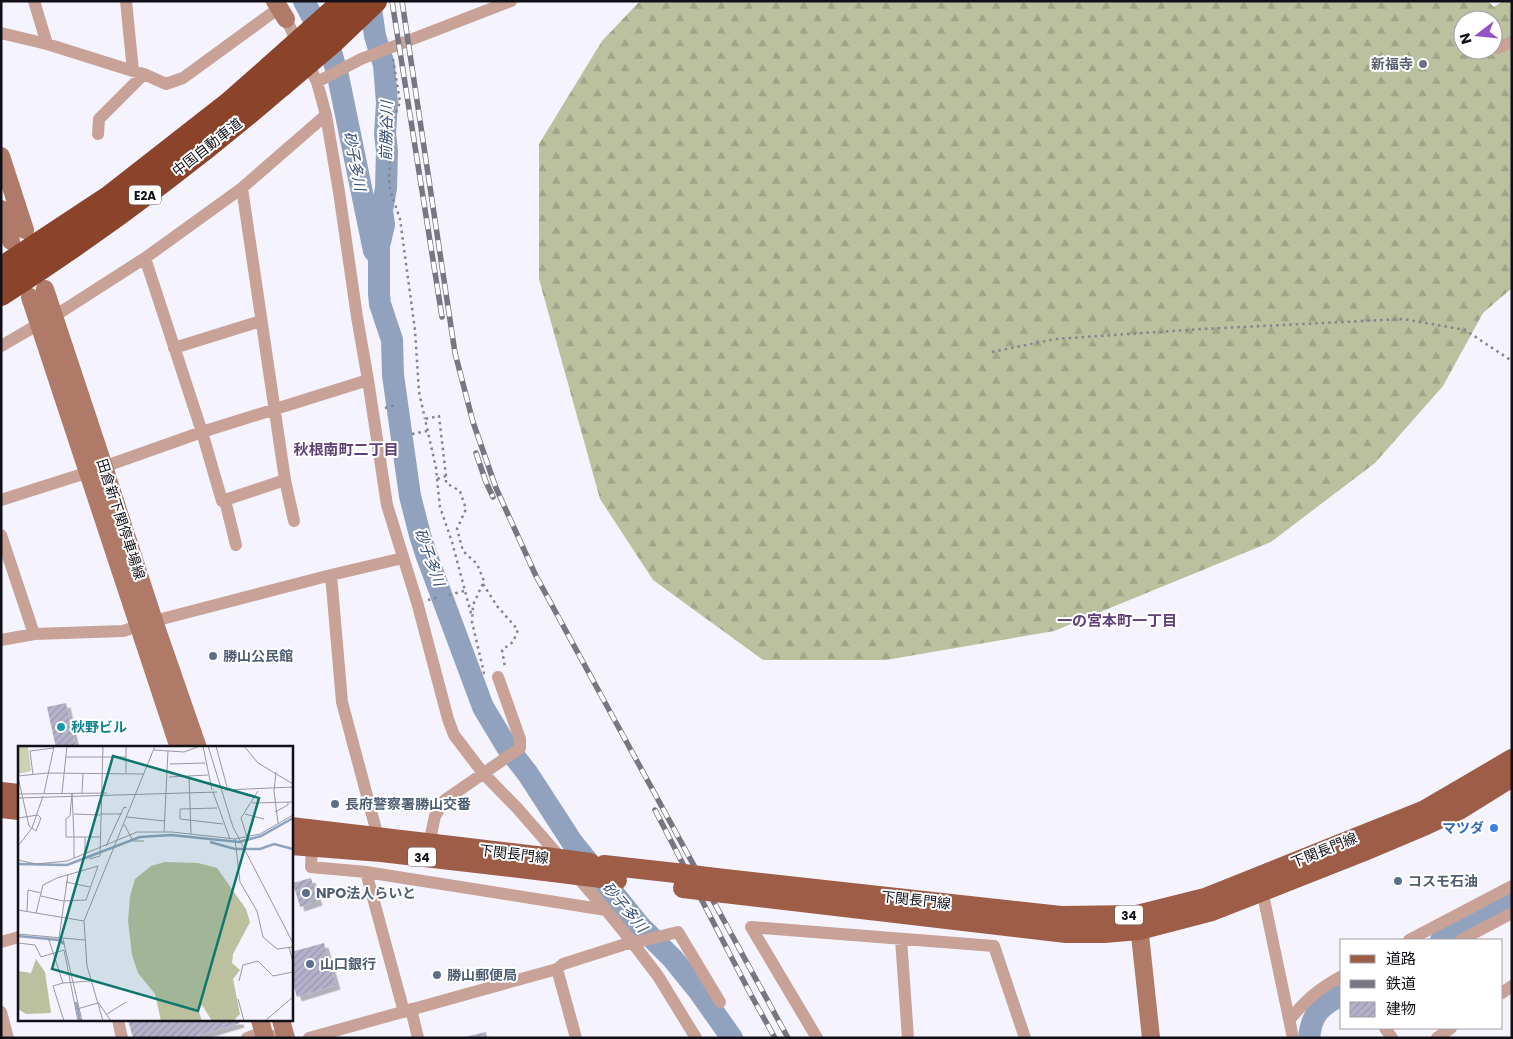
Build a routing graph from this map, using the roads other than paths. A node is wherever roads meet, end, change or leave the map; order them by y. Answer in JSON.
{"nodes":[{"id":1,"x":34,"y":1,"type":"edge"},
{"id":2,"x":126,"y":1,"type":"edge"},
{"id":3,"x":345,"y":1,"type":"edge"},
{"id":4,"x":375,"y":1,"type":"edge"},
{"id":5,"x":511,"y":1,"type":"edge"},
{"id":6,"x":280,"y":9,"type":"edge"},
{"id":7,"x":1,"y":33,"type":"edge"},
{"id":8,"x":47,"y":44,"type":"junction"},
{"id":9,"x":138,"y":72,"type":"junction"},
{"id":10,"x":276,"y":77,"type":"junction"},
{"id":11,"x":321,"y":79,"type":"junction"},
{"id":12,"x":326,"y":115,"type":"junction"},
{"id":13,"x":98,"y":134,"type":"dead end"},
{"id":14,"x":1,"y":156,"type":"edge"},
{"id":15,"x":242,"y":188,"type":"junction"},
{"id":16,"x":1,"y":209,"type":"edge"},
{"id":17,"x":145,"y":258,"type":"junction"},
{"id":18,"x":1,"y":269,"type":"edge"},
{"id":19,"x":37,"y":293,"type":"dead end"},
{"id":20,"x":1,"y":294,"type":"edge"},
{"id":21,"x":46,"y":321,"type":"junction"},
{"id":22,"x":261,"y":322,"type":"junction"},
{"id":23,"x":1,"y":346,"type":"edge"},
{"id":24,"x":174,"y":348,"type":"junction"},
{"id":25,"x":368,"y":380,"type":"junction"},
{"id":26,"x":274,"y":410,"type":"junction"},
{"id":27,"x":202,"y":432,"type":"junction"},
{"id":28,"x":96,"y":469,"type":"junction"},
{"id":29,"x":285,"y":480,"type":"junction"},
{"id":30,"x":1,"y":500,"type":"edge"},
{"id":31,"x":225,"y":500,"type":"junction"},
{"id":32,"x":294,"y":521,"type":"dead end"},
{"id":33,"x":1,"y":535,"type":"edge"},
{"id":34,"x":236,"y":545,"type":"dead end"},
{"id":35,"x":403,"y":558,"type":"junction"},
{"id":36,"x":331,"y":575,"type":"junction"},
{"id":37,"x":146,"y":624,"type":"junction"},
{"id":38,"x":34,"y":634,"type":"junction"},
{"id":39,"x":1,"y":640,"type":"edge"},
{"id":40,"x":498,"y":677,"type":"road end"},
{"id":41,"x":179,"y":746,"type":"edge"},
{"id":42,"x":197,"y":746,"type":"edge"},
{"id":43,"x":1512,"y":759,"type":"edge"},
{"id":44,"x":483,"y":773,"type":"junction"},
{"id":45,"x":1512,"y":777,"type":"edge"},
{"id":46,"x":1,"y":792,"type":"edge"},
{"id":47,"x":18,"y":794,"type":"edge"},
{"id":48,"x":1,"y":808,"type":"edge"},
{"id":49,"x":18,"y":810,"type":"edge"},
{"id":50,"x":292,"y":828,"type":"edge"},
{"id":51,"x":378,"y":837,"type":"junction"},
{"id":52,"x":429,"y":844,"type":"junction"},
{"id":53,"x":292,"y":845,"type":"edge"},
{"id":54,"x":312,"y":847,"type":"junction"},
{"id":55,"x":549,"y":865,"type":"junction"},
{"id":56,"x":366,"y":872,"type":"junction"},
{"id":57,"x":1261,"y":884,"type":"junction"},
{"id":58,"x":1512,"y":886,"type":"edge"},
{"id":59,"x":606,"y":910,"type":"junction"},
{"id":60,"x":1512,"y":913,"type":"edge"},
{"id":61,"x":1138,"y":923,"type":"junction"},
{"id":62,"x":18,"y":936,"type":"edge"},
{"id":63,"x":901,"y":939,"type":"junction"},
{"id":64,"x":1412,"y":939,"type":"edge"},
{"id":65,"x":1463,"y":939,"type":"edge"},
{"id":66,"x":1,"y":942,"type":"edge"},
{"id":67,"x":636,"y":942,"type":"junction"},
{"id":68,"x":557,"y":969,"type":"junction"},
{"id":69,"x":1340,"y":977,"type":"edge"},
{"id":70,"x":720,"y":1002,"type":"dead end"},
{"id":71,"x":407,"y":1011,"type":"junction"},
{"id":72,"x":1,"y":1012,"type":"edge"},
{"id":73,"x":1290,"y":1019,"type":"junction"},
{"id":74,"x":118,"y":1022,"type":"edge"},
{"id":75,"x":282,"y":1022,"type":"edge"},
{"id":76,"x":1450,"y":1029,"type":"edge"},
{"id":77,"x":694,"y":1037,"type":"edge"},
{"id":78,"x":8,"y":1038,"type":"edge"},
{"id":79,"x":122,"y":1038,"type":"edge"},
{"id":80,"x":286,"y":1038,"type":"edge"},
{"id":81,"x":309,"y":1038,"type":"edge"},
{"id":82,"x":418,"y":1038,"type":"edge"},
{"id":83,"x":576,"y":1038,"type":"edge"},
{"id":84,"x":817,"y":1038,"type":"edge"},
{"id":85,"x":908,"y":1038,"type":"edge"},
{"id":86,"x":1025,"y":1038,"type":"edge"},
{"id":87,"x":1151,"y":1038,"type":"edge"},
{"id":88,"x":1293,"y":1038,"type":"edge"},
{"id":89,"x":1437,"y":1038,"type":"edge"}],
"edges":[{"from":1,"to":8,"type":"street"},
{"from":2,"to":9,"type":"street"},
{"from":3,"to":10,"type":"highway","name":"中国自動車道","number":"E2A","bridge":true},
{"from":4,"to":10,"type":"highway","name":"中国自動車道","number":"E2A","bridge":true},
{"from":5,"to":11,"type":"street"},
{"from":6,"to":9,"type":"street"},
{"from":6,"to":11,"type":"street"},
{"from":7,"to":8,"type":"street"},
{"from":8,"to":9,"type":"street"},
{"from":9,"to":13,"type":"street"},
{"from":10,"to":18,"type":"highway","name":"中国自動車道","number":"E2A"},
{"from":10,"to":20,"type":"highway","name":"中国自動車道","number":"E2A"},
{"from":11,"to":12,"type":"street"},
{"from":12,"to":15,"type":"street"},
{"from":12,"to":25,"type":"street"},
{"from":14,"to":16,"type":"main road"},
{"from":15,"to":17,"type":"street"},
{"from":15,"to":22,"type":"street"},
{"from":17,"to":21,"type":"street"},
{"from":17,"to":24,"type":"street"},
{"from":19,"to":21,"type":"main road","name":"田倉新下関停車場線"},
{"from":21,"to":23,"type":"street"},
{"from":21,"to":28,"type":"main road","name":"田倉新下関停車場線"},
{"from":22,"to":24,"type":"street"},
{"from":22,"to":26,"type":"street"},
{"from":24,"to":27,"type":"street"},
{"from":25,"to":26,"type":"street"},
{"from":25,"to":35,"type":"street"},
{"from":26,"to":27,"type":"street"},
{"from":26,"to":29,"type":"street"},
{"from":27,"to":28,"type":"street"},
{"from":27,"to":31,"type":"street"},
{"from":28,"to":30,"type":"street"},
{"from":28,"to":37,"type":"main road","name":"田倉新下関停車場線"},
{"from":29,"to":31,"type":"street"},
{"from":29,"to":32,"type":"street"},
{"from":31,"to":34,"type":"street"},
{"from":33,"to":38,"type":"street"},
{"from":35,"to":36,"type":"street"},
{"from":35,"to":44,"type":"street"},
{"from":36,"to":37,"type":"street"},
{"from":36,"to":51,"type":"street"},
{"from":37,"to":38,"type":"street"},
{"from":37,"to":41,"type":"main road","name":"田倉新下関停車場線"},
{"from":37,"to":42,"type":"main road","name":"田倉新下関停車場線"},
{"from":38,"to":39,"type":"street"},
{"from":40,"to":44,"type":"street"},
{"from":43,"to":57,"type":"main road","name":"下関長門線","number":"34"},
{"from":44,"to":52,"type":"street"},
{"from":44,"to":59,"type":"street"},
{"from":45,"to":57,"type":"main road","name":"下関長門線","number":"34"},
{"from":46,"to":47,"type":"main road"},
{"from":48,"to":49,"type":"main road"},
{"from":50,"to":51,"type":"main road","name":"下関長門線","number":"34"},
{"from":51,"to":52,"type":"main road","name":"下関長門線","number":"34"},
{"from":52,"to":55,"type":"main road","name":"下関長門線","number":"34"},
{"from":53,"to":54,"type":"main road","name":"下関長門線","number":"34"},
{"from":54,"to":55,"type":"main road","name":"下関長門線","number":"34"},
{"from":54,"to":56,"type":"street"},
{"from":55,"to":61,"type":"main road","name":"下関長門線","number":"34","bridge":true},
{"from":56,"to":59,"type":"street"},
{"from":56,"to":71,"type":"street"},
{"from":57,"to":61,"type":"main road","name":"下関長門線","number":"34"},
{"from":57,"to":73,"type":"street"},
{"from":58,"to":64,"type":"street"},
{"from":59,"to":67,"type":"street"},
{"from":60,"to":65,"type":"street"},
{"from":61,"to":87,"type":"main road"},
{"from":62,"to":66,"type":"street"},
{"from":63,"to":84,"type":"street"},
{"from":63,"to":85,"type":"street"},
{"from":63,"to":86,"type":"street"},
{"from":67,"to":68,"type":"street"},
{"from":67,"to":70,"type":"street"},
{"from":67,"to":77,"type":"street"},
{"from":68,"to":71,"type":"street"},
{"from":68,"to":83,"type":"street"},
{"from":69,"to":73,"type":"street"},
{"from":71,"to":81,"type":"street"},
{"from":71,"to":82,"type":"street"},
{"from":72,"to":78,"type":"street"},
{"from":73,"to":88,"type":"street"},
{"from":74,"to":79,"type":"street"},
{"from":75,"to":80,"type":"main road"},
{"from":76,"to":89,"type":"street"}]}
